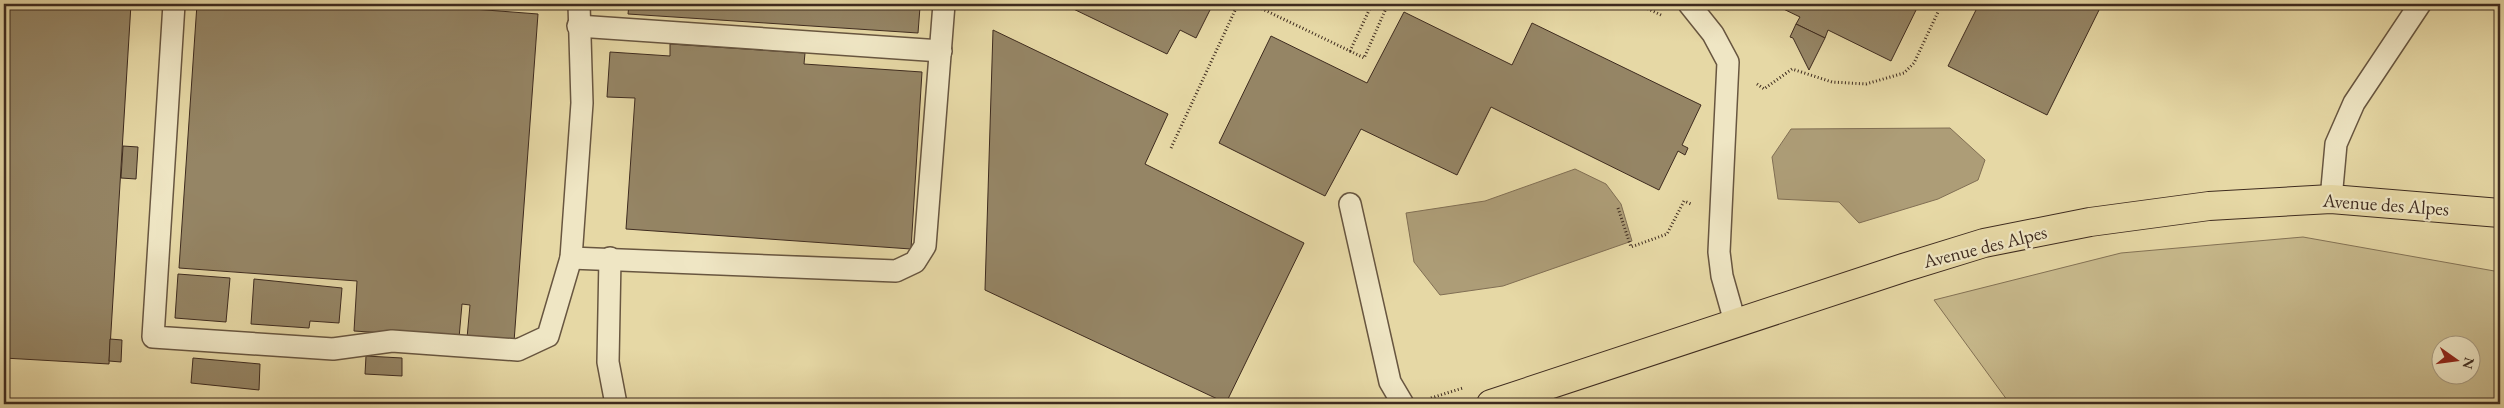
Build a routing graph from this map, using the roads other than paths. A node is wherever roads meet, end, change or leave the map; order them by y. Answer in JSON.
{"nodes":[{"id":1,"x":174,"y":4,"type":"edge"},
{"id":2,"x":579,"y":4,"type":"edge"},
{"id":3,"x":944,"y":4,"type":"edge"},
{"id":4,"x":1689,"y":4,"type":"edge"},
{"id":5,"x":2420,"y":4,"type":"edge"},
{"id":6,"x":578,"y":26,"type":"junction"},
{"id":7,"x":941,"y":51,"type":"junction"},
{"id":8,"x":2331,"y":199,"type":"junction"},
{"id":9,"x":1350,"y":204,"type":"dead end"},
{"id":10,"x":2500,"y":213,"type":"edge"},
{"id":11,"x":571,"y":258,"type":"junction"},
{"id":12,"x":610,"y":258,"type":"junction"},
{"id":13,"x":1735,"y":322,"type":"junction"},
{"id":14,"x":616,"y":404,"type":"edge"},
{"id":15,"x":1403,"y":404,"type":"edge"},
{"id":16,"x":1491,"y":404,"type":"edge"}],
"edges":[{"from":1,"to":11,"type":"lane"},
{"from":2,"to":6,"type":"lane"},
{"from":3,"to":7,"type":"lane"},
{"from":4,"to":13,"type":"lane"},
{"from":5,"to":8,"type":"lane"},
{"from":6,"to":7,"type":"lane"},
{"from":6,"to":11,"type":"lane"},
{"from":7,"to":12,"type":"lane"},
{"from":8,"to":10,"type":"main road","name":"Avenue des Alpes"},
{"from":8,"to":13,"type":"main road","name":"Avenue des Alpes"},
{"from":9,"to":15,"type":"lane"},
{"from":11,"to":12,"type":"lane"},
{"from":12,"to":14,"type":"lane"},
{"from":13,"to":16,"type":"main road","name":"Avenue des Alpes"}]}
